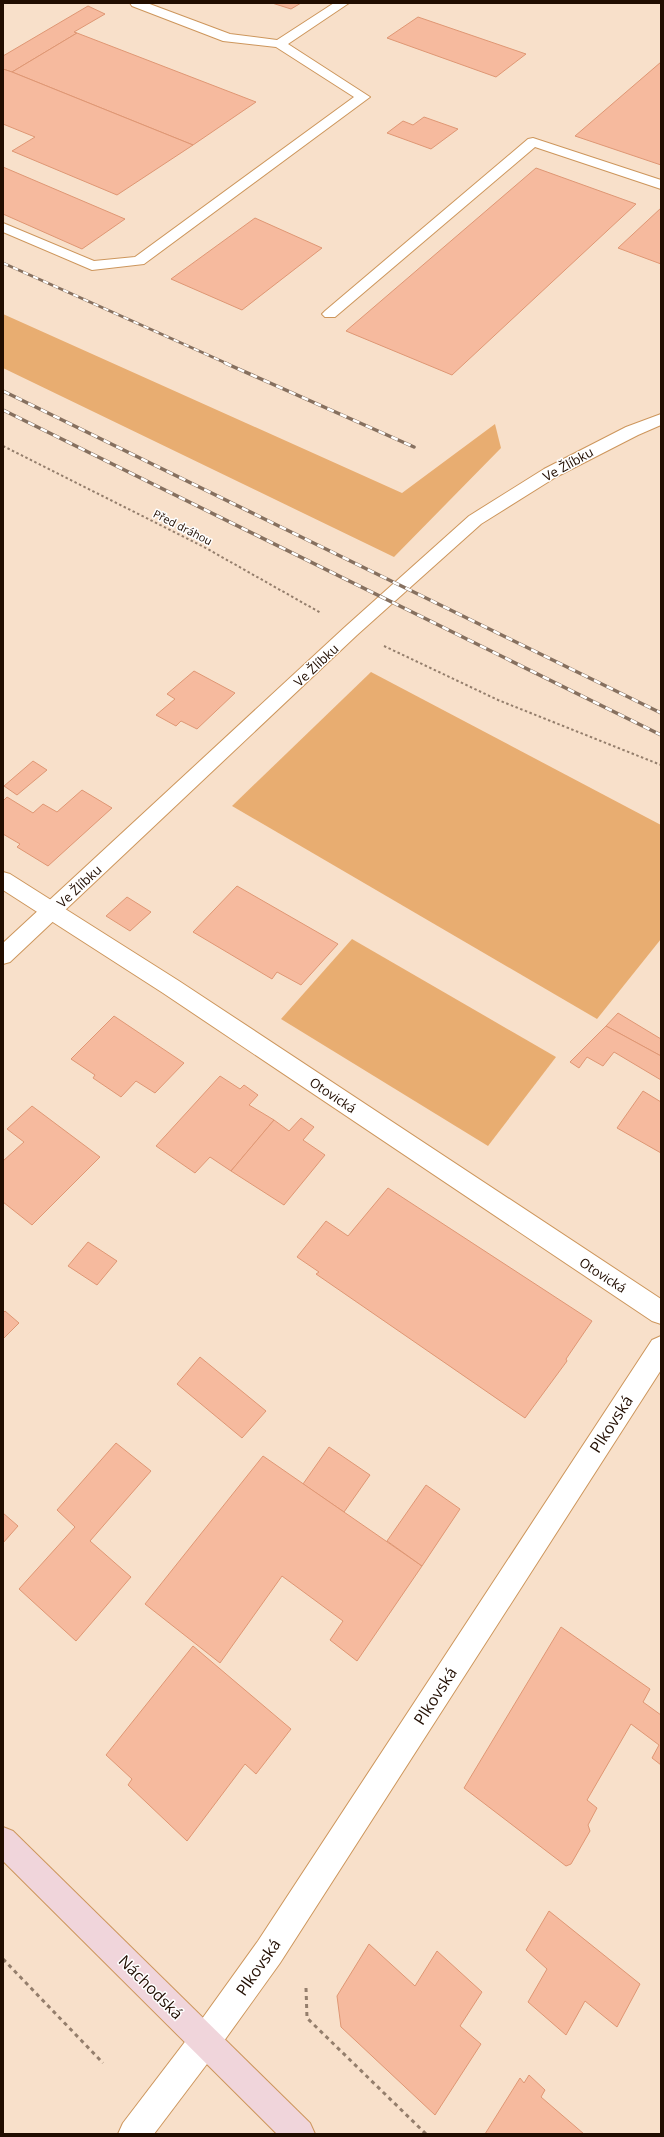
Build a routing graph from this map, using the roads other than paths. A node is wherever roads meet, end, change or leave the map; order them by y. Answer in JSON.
{"nodes":[{"id":1,"x":136,"y":3,"type":"edge"},
{"id":2,"x":343,"y":3,"type":"edge"},
{"id":3,"x":279,"y":44,"type":"junction"},
{"id":4,"x":661,"y":185,"type":"edge"},
{"id":5,"x":3,"y":228,"type":"edge"},
{"id":6,"x":330,"y":314,"type":"dead end"},
{"id":7,"x":661,"y":418,"type":"edge"},
{"id":8,"x":3,"y":880,"type":"edge"},
{"id":9,"x":52,"y":912,"type":"junction"},
{"id":10,"x":3,"y":956,"type":"edge"},
{"id":11,"x":661,"y":1313,"type":"edge"},
{"id":12,"x":661,"y":1348,"type":"edge"},
{"id":13,"x":3,"y":1841,"type":"edge"},
{"id":14,"x":205,"y":2041,"type":"junction"},
{"id":15,"x":134,"y":2134,"type":"edge"},
{"id":16,"x":298,"y":2134,"type":"edge"}],
"edges":[{"from":1,"to":3,"type":"street"},
{"from":2,"to":3,"type":"street"},
{"from":3,"to":5,"type":"street"},
{"from":4,"to":6,"type":"street"},
{"from":7,"to":9,"type":"street","name":"Ve Žlíbku"},
{"from":8,"to":9,"type":"street","name":"Otovická"},
{"from":9,"to":10,"type":"street","name":"Ve Žlíbku"},
{"from":9,"to":11,"type":"street","name":"Otovická"},
{"from":12,"to":14,"type":"street","name":"Plkovská"},
{"from":13,"to":14,"type":"main road","name":"Náchodská"},
{"from":14,"to":15,"type":"street","name":"Plkovská"},
{"from":14,"to":16,"type":"main road","name":"Náchodská"}]}
